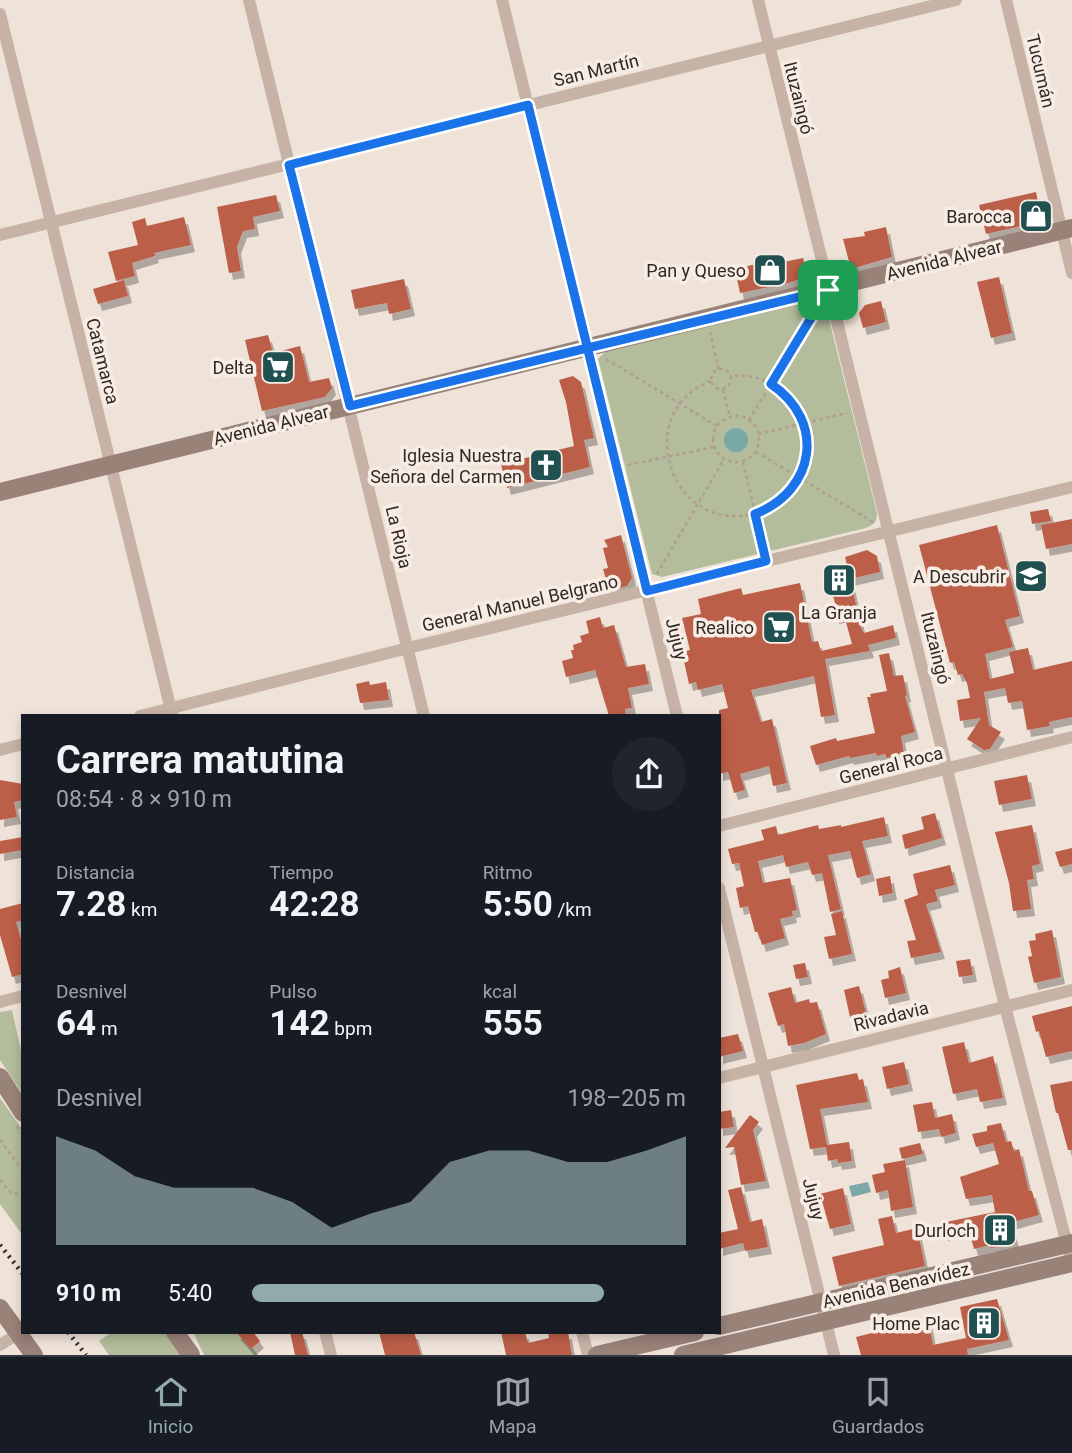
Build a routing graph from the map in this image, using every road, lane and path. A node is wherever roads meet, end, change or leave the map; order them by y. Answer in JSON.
{"nodes":[{"id":1,"x":249,"y":0,"type":"edge"},
{"id":2,"x":502,"y":0,"type":"edge"},
{"id":3,"x":758,"y":0,"type":"edge"},
{"id":4,"x":956,"y":0,"type":"edge"},
{"id":5,"x":1006,"y":0,"type":"edge"},
{"id":6,"x":0,"y":14,"type":"edge"},
{"id":7,"x":769,"y":45,"type":"junction"},
{"id":8,"x":528,"y":105,"type":"junction"},
{"id":9,"x":289,"y":165,"type":"junction"},
{"id":10,"x":51,"y":223,"type":"junction"},
{"id":11,"x":1067,"y":230,"type":"edge"},
{"id":12,"x":0,"y":235,"type":"edge"},
{"id":13,"x":1072,"y":273,"type":"edge"},
{"id":14,"x":828,"y":290,"type":"junction"},
{"id":15,"x":707,"y":319,"type":"junction"},
{"id":16,"x":587,"y":348,"type":"junction"},
{"id":17,"x":719,"y":370,"type":"junction"},
{"id":18,"x":730,"y":376,"type":"junction"},
{"id":19,"x":711,"y":381,"type":"junction"},
{"id":20,"x":771,"y":384,"type":"junction"},
{"id":21,"x":723,"y":389,"type":"junction"},
{"id":22,"x":680,"y":404,"type":"junction"},
{"id":23,"x":350,"y":406,"type":"junction"},
{"id":24,"x":859,"y":411,"type":"junction"},
{"id":25,"x":730,"y":417,"type":"junction"},
{"id":26,"x":749,"y":420,"type":"junction"},
{"id":27,"x":803,"y":422,"type":"junction"},
{"id":28,"x":717,"y":426,"type":"junction"},
{"id":29,"x":758,"y":434,"type":"junction"},
{"id":30,"x":714,"y":447,"type":"junction"},
{"id":31,"x":756,"y":452,"type":"junction"},
{"id":32,"x":667,"y":457,"type":"junction"},
{"id":33,"x":724,"y":459,"type":"junction"},
{"id":34,"x":743,"y":462,"type":"junction"},
{"id":35,"x":111,"y":465,"type":"junction"},
{"id":36,"x":617,"y":467,"type":"junction"},
{"id":37,"x":799,"y":478,"type":"junction"},
{"id":38,"x":1072,"y":487,"type":"edge"},
{"id":39,"x":0,"y":492,"type":"edge"},
{"id":40,"x":698,"y":504,"type":"junction"},
{"id":41,"x":755,"y":514,"type":"junction"},
{"id":42,"x":889,"y":531,"type":"junction"},
{"id":43,"x":766,"y":561,"type":"junction"},
{"id":44,"x":647,"y":591,"type":"junction"},
{"id":45,"x":408,"y":648,"type":"junction"},
{"id":46,"x":172,"y":712,"type":"edge"},
{"id":47,"x":424,"y":714,"type":"edge"},
{"id":48,"x":677,"y":714,"type":"edge"},
{"id":49,"x":1072,"y":737,"type":"edge"},
{"id":50,"x":21,"y":745,"type":"edge"},
{"id":51,"x":0,"y":750,"type":"edge"},
{"id":52,"x":948,"y":769,"type":"junction"},
{"id":53,"x":721,"y":826,"type":"edge"},
{"id":54,"x":721,"y":896,"type":"edge"},
{"id":55,"x":1072,"y":990,"type":"edge"},
{"id":56,"x":21,"y":997,"type":"edge"},
{"id":57,"x":0,"y":1002,"type":"edge"},
{"id":58,"x":1005,"y":1006,"type":"junction"},
{"id":59,"x":763,"y":1067,"type":"junction"},
{"id":60,"x":0,"y":1077,"type":"edge"},
{"id":61,"x":721,"y":1078,"type":"edge"},
{"id":62,"x":21,"y":1110,"type":"edge"},
{"id":63,"x":0,"y":1140,"type":"edge"},
{"id":64,"x":21,"y":1168,"type":"edge"},
{"id":65,"x":0,"y":1180,"type":"edge"},
{"id":66,"x":21,"y":1194,"type":"edge"},
{"id":67,"x":1069,"y":1244,"type":"edge"},
{"id":68,"x":1072,"y":1263,"type":"edge"},
{"id":69,"x":822,"y":1302,"type":"junction"},
{"id":70,"x":0,"y":1308,"type":"edge"},
{"id":71,"x":827,"y":1322,"type":"junction"},
{"id":72,"x":721,"y":1326,"type":"edge"},
{"id":73,"x":19,"y":1333,"type":"junction"},
{"id":74,"x":176,"y":1334,"type":"edge"},
{"id":75,"x":326,"y":1334,"type":"edge"},
{"id":76,"x":583,"y":1334,"type":"edge"},
{"id":77,"x":686,"y":1334,"type":"edge"},
{"id":78,"x":0,"y":1345,"type":"edge"},
{"id":79,"x":34,"y":1355,"type":"edge"},
{"id":80,"x":191,"y":1355,"type":"edge"},
{"id":81,"x":331,"y":1355,"type":"edge"},
{"id":82,"x":588,"y":1355,"type":"edge"},
{"id":83,"x":597,"y":1355,"type":"edge"},
{"id":84,"x":683,"y":1355,"type":"edge"},
{"id":85,"x":834,"y":1355,"type":"edge"}],
"edges":[{"from":1,"to":9,"type":"street","name":"La Rioja"},
{"from":2,"to":8,"type":"street","name":"Jujuy"},
{"from":3,"to":7,"type":"street","name":"Ituzaingó"},
{"from":4,"to":7,"type":"street","name":"San Martín"},
{"from":5,"to":11,"type":"street","name":"Tucumán"},
{"from":6,"to":10,"type":"street","name":"Catamarca"},
{"from":7,"to":8,"type":"street","name":"San Martín"},
{"from":7,"to":14,"type":"street","name":"Ituzaingó"},
{"from":8,"to":9,"type":"street","name":"San Martín"},
{"from":8,"to":16,"type":"street","name":"Jujuy"},
{"from":9,"to":10,"type":"street","name":"San Martín"},
{"from":9,"to":23,"type":"street","name":"La Rioja"},
{"from":10,"to":12,"type":"street","name":"San Martín"},
{"from":10,"to":35,"type":"street","name":"Catamarca"},
{"from":11,"to":13,"type":"street","name":"Tucumán"},
{"from":11,"to":14,"type":"street","name":"Avenida Alvear"},
{"from":14,"to":15,"type":"street","name":"Avenida Alvear"},
{"from":14,"to":20,"type":"path"},
{"from":14,"to":24,"type":"street","name":"Ituzaingó"},
{"from":15,"to":16,"type":"street","name":"Avenida Alvear"},
{"from":15,"to":17,"type":"path"},
{"from":16,"to":22,"type":"path"},
{"from":16,"to":23,"type":"street","name":"Avenida Alvear"},
{"from":16,"to":36,"type":"street","name":"Jujuy"},
{"from":17,"to":18,"type":"path"},
{"from":17,"to":19,"type":"path"},
{"from":18,"to":20,"type":"path"},
{"from":18,"to":21,"type":"path"},
{"from":19,"to":21,"type":"path"},
{"from":19,"to":22,"type":"path"},
{"from":20,"to":26,"type":"path"},
{"from":20,"to":27,"type":"path"},
{"from":21,"to":25,"type":"path"},
{"from":22,"to":28,"type":"path"},
{"from":22,"to":32,"type":"path"},
{"from":23,"to":35,"type":"street","name":"Avenida Alvear"},
{"from":23,"to":45,"type":"street","name":"La Rioja"},
{"from":24,"to":27,"type":"path"},
{"from":24,"to":42,"type":"street","name":"Ituzaingó"},
{"from":25,"to":26,"type":"path"},
{"from":25,"to":28,"type":"path"},
{"from":26,"to":29,"type":"path"},
{"from":27,"to":29,"type":"path"},
{"from":27,"to":37,"type":"path"},
{"from":28,"to":30,"type":"path"},
{"from":29,"to":31,"type":"path"},
{"from":30,"to":32,"type":"path"},
{"from":30,"to":33,"type":"path"},
{"from":31,"to":34,"type":"path"},
{"from":31,"to":37,"type":"path"},
{"from":32,"to":36,"type":"path"},
{"from":32,"to":40,"type":"path"},
{"from":33,"to":34,"type":"path"},
{"from":33,"to":40,"type":"path"},
{"from":34,"to":41,"type":"path"},
{"from":35,"to":39,"type":"street","name":"Avenida Alvear"},
{"from":35,"to":46,"type":"street","name":"Catamarca"},
{"from":36,"to":44,"type":"street","name":"Jujuy"},
{"from":37,"to":41,"type":"path"},
{"from":37,"to":42,"type":"path"},
{"from":38,"to":42,"type":"street","name":"General Manuel Belgrano"},
{"from":40,"to":41,"type":"path"},
{"from":40,"to":44,"type":"path"},
{"from":41,"to":43,"type":"path"},
{"from":42,"to":43,"type":"street","name":"General Manuel Belgrano"},
{"from":42,"to":52,"type":"street","name":"Ituzaingó"},
{"from":43,"to":44,"type":"street","name":"General Manuel Belgrano"},
{"from":44,"to":45,"type":"street","name":"General Manuel Belgrano"},
{"from":44,"to":48,"type":"street","name":"Jujuy"},
{"from":45,"to":46,"type":"street","name":"General Manuel Belgrano"},
{"from":45,"to":47,"type":"street","name":"La Rioja"},
{"from":49,"to":52,"type":"street","name":"General Roca"},
{"from":50,"to":51,"type":"street"},
{"from":52,"to":53,"type":"street","name":"General Roca"},
{"from":52,"to":58,"type":"street","name":"Ituzaingó"},
{"from":54,"to":59,"type":"street","name":"Jujuy"},
{"from":55,"to":58,"type":"street","name":"Rivadavia"},
{"from":56,"to":57,"type":"street"},
{"from":58,"to":59,"type":"street","name":"Rivadavia"},
{"from":58,"to":67,"type":"street","name":"Ituzaingó"},
{"from":59,"to":61,"type":"street","name":"Rivadavia"},
{"from":59,"to":69,"type":"street","name":"Jujuy"},
{"from":60,"to":62,"type":"street"},
{"from":63,"to":64,"type":"path"},
{"from":65,"to":66,"type":"path"},
{"from":67,"to":68,"type":"street","name":"Ituzaingó"},
{"from":67,"to":69,"type":"street","name":"Avenida Benavídez"},
{"from":68,"to":71,"type":"street","name":"Avenida Benavídez"},
{"from":69,"to":71,"type":"street","name":"Jujuy"},
{"from":69,"to":72,"type":"street","name":"Avenida Benavídez"},
{"from":70,"to":73,"type":"street"},
{"from":71,"to":84,"type":"street","name":"Avenida Benavídez"},
{"from":71,"to":85,"type":"street","name":"Jujuy"},
{"from":73,"to":78,"type":"street"},
{"from":73,"to":79,"type":"street"},
{"from":74,"to":80,"type":"street"},
{"from":75,"to":81,"type":"street"},
{"from":76,"to":82,"type":"street"},
{"from":77,"to":83,"type":"street"}]}
